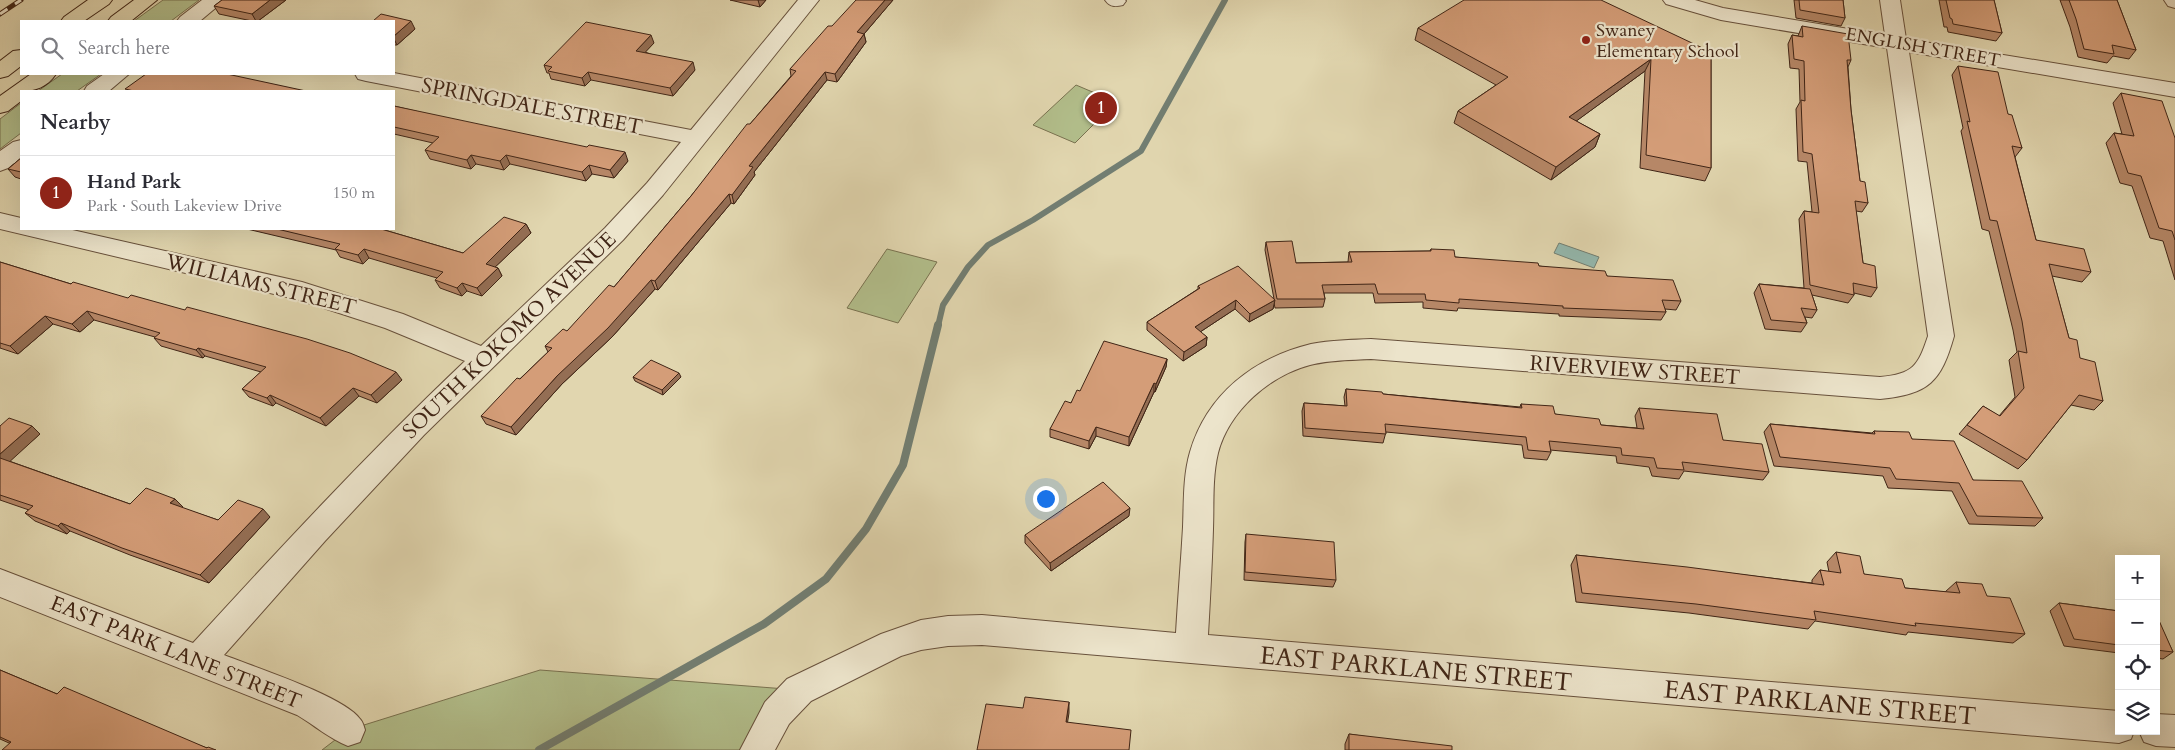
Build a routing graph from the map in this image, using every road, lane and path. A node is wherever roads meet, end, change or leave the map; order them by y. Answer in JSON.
{"nodes":[{"id":1,"x":102,"y":0,"type":"edge"},
{"id":2,"x":147,"y":0,"type":"edge"},
{"id":3,"x":215,"y":0,"type":"edge"},
{"id":4,"x":809,"y":0,"type":"edge"},
{"id":5,"x":1673,"y":0,"type":"edge"},
{"id":6,"x":1890,"y":0,"type":"edge"},
{"id":7,"x":73,"y":20,"type":"edge"},
{"id":8,"x":119,"y":20,"type":"edge"},
{"id":9,"x":188,"y":20,"type":"edge"},
{"id":10,"x":1897,"y":43,"type":"junction"},
{"id":11,"x":20,"y":57,"type":"edge"},
{"id":12,"x":0,"y":71,"type":"edge"},
{"id":13,"x":44,"y":75,"type":"edge"},
{"id":14,"x":117,"y":75,"type":"edge"},
{"id":15,"x":371,"y":75,"type":"edge"},
{"id":16,"x":22,"y":90,"type":"edge"},
{"id":17,"x":96,"y":90,"type":"edge"},
{"id":18,"x":2175,"y":90,"type":"edge"},
{"id":19,"x":20,"y":92,"type":"edge"},
{"id":20,"x":0,"y":106,"type":"edge"},
{"id":21,"x":697,"y":138,"type":"junction"},
{"id":22,"x":20,"y":148,"type":"edge"},
{"id":23,"x":0,"y":164,"type":"edge"},
{"id":24,"x":0,"y":222,"type":"edge"},
{"id":25,"x":20,"y":226,"type":"edge"},
{"id":26,"x":36,"y":230,"type":"edge"},
{"id":27,"x":484,"y":358,"type":"junction"},
{"id":28,"x":0,"y":583,"type":"edge"},
{"id":29,"x":1191,"y":649,"type":"junction"},
{"id":30,"x":198,"y":661,"type":"junction"},
{"id":31,"x":2115,"y":727,"type":"edge"},
{"id":32,"x":348,"y":730,"type":"dead end"},
{"id":33,"x":2160,"y":730,"type":"edge"},
{"id":34,"x":2175,"y":731,"type":"edge"},
{"id":35,"x":757,"y":750,"type":"edge"}],
"edges":[{"from":1,"to":7,"type":"main road"},
{"from":2,"to":8,"type":"main road"},
{"from":3,"to":9,"type":"street"},
{"from":4,"to":21,"type":"street","name":"SOUTH KOKOMO AVENUE"},
{"from":5,"to":10,"type":"street","name":"ENGLISH STREET"},
{"from":6,"to":10,"type":"street","name":"RIVERVIEW STREET"},
{"from":10,"to":18,"type":"street","name":"ENGLISH STREET"},
{"from":10,"to":29,"type":"street","name":"RIVERVIEW STREET"},
{"from":11,"to":12,"type":"main road"},
{"from":13,"to":16,"type":"main road"},
{"from":14,"to":17,"type":"street"},
{"from":15,"to":21,"type":"street","name":"SPRINGDALE STREET"},
{"from":19,"to":20,"type":"main road"},
{"from":21,"to":27,"type":"street","name":"SOUTH KOKOMO AVENUE"},
{"from":22,"to":23,"type":"street"},
{"from":24,"to":25,"type":"street"},
{"from":26,"to":27,"type":"street","name":"WILLIAMS STREET"},
{"from":27,"to":30,"type":"street","name":"SOUTH KOKOMO AVENUE"},
{"from":28,"to":30,"type":"street","name":"EAST PARK LANE STREET"},
{"from":29,"to":31,"type":"street","name":"EAST PARKLANE STREET"},
{"from":29,"to":35,"type":"street","name":"EAST PARKLANE STREET"},
{"from":30,"to":32,"type":"street","name":"EAST PARK LANE STREET"},
{"from":33,"to":34,"type":"street"}]}
